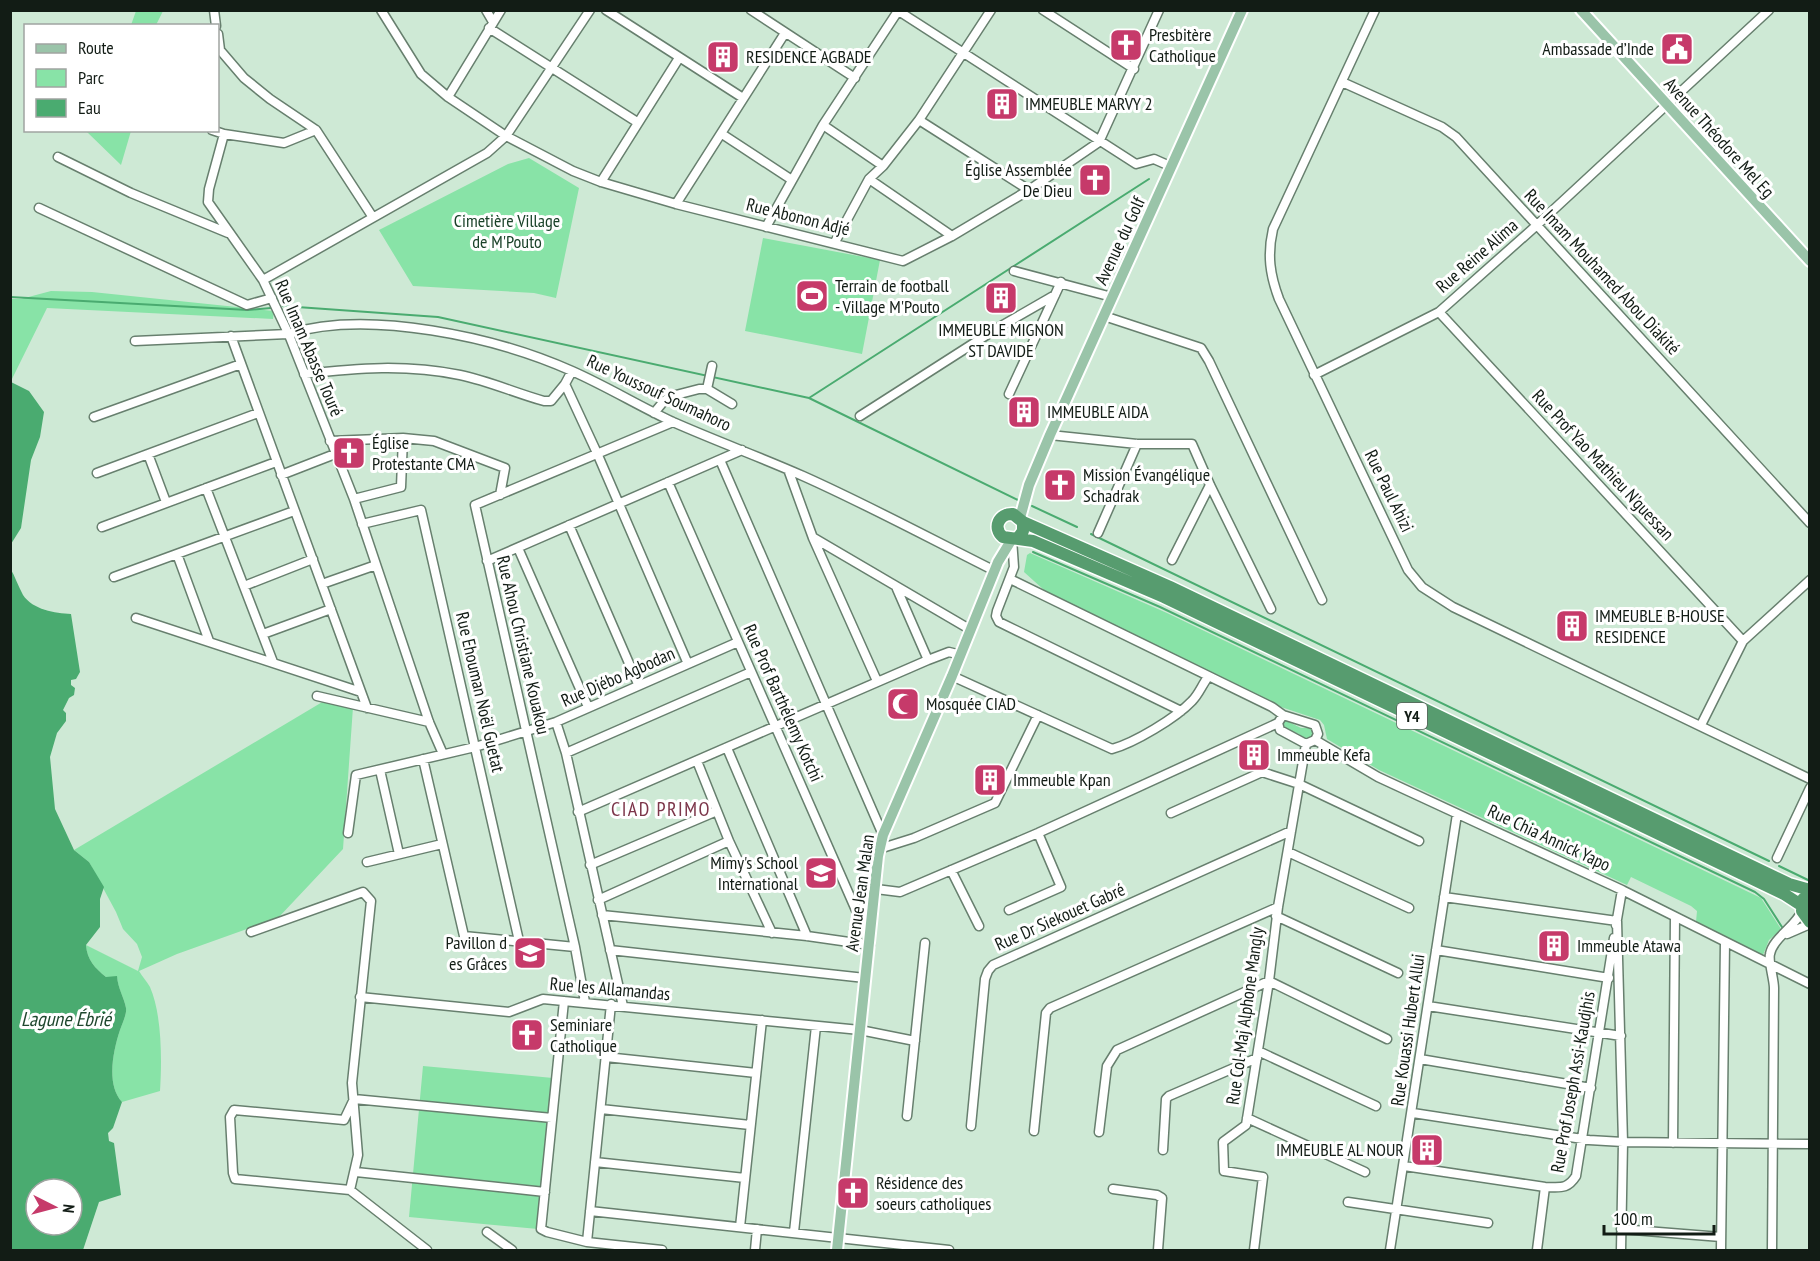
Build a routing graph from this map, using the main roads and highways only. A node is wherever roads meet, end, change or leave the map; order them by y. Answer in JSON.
{"nodes":[{"id":1,"x":1242,"y":10,"type":"edge"},
{"id":2,"x":1581,"y":10,"type":"edge"},
{"id":3,"x":1809,"y":261,"type":"edge"},
{"id":4,"x":1017,"y":518,"type":"junction"},
{"id":5,"x":1000,"y":535,"type":"junction"},
{"id":6,"x":1015,"y":538,"type":"junction"},
{"id":7,"x":996,"y":566,"type":"junction"},
{"id":8,"x":1809,"y":891,"type":"edge"},
{"id":9,"x":1805,"y":915,"type":"edge"},
{"id":10,"x":837,"y":1251,"type":"edge"}],
"edges":[{"from":1,"to":4,"type":"main road","name":"Avenue du Golf"},
{"from":2,"to":3,"type":"main road","name":"Avenue Théodore Mel Eg"},
{"from":4,"to":5,"type":"highway"},
{"from":4,"to":6,"type":"highway"},
{"from":4,"to":8,"type":"highway","number":"Y4"},
{"from":5,"to":6,"type":"highway"},
{"from":5,"to":7,"type":"main road","name":"Avenue Jean Malan"},
{"from":6,"to":7,"type":"main road","name":"Avenue Jean Malan"},
{"from":6,"to":9,"type":"highway","number":"Y4"},
{"from":7,"to":10,"type":"main road","name":"Avenue Jean Malan"},
{"from":8,"to":9,"type":"highway"}]}
